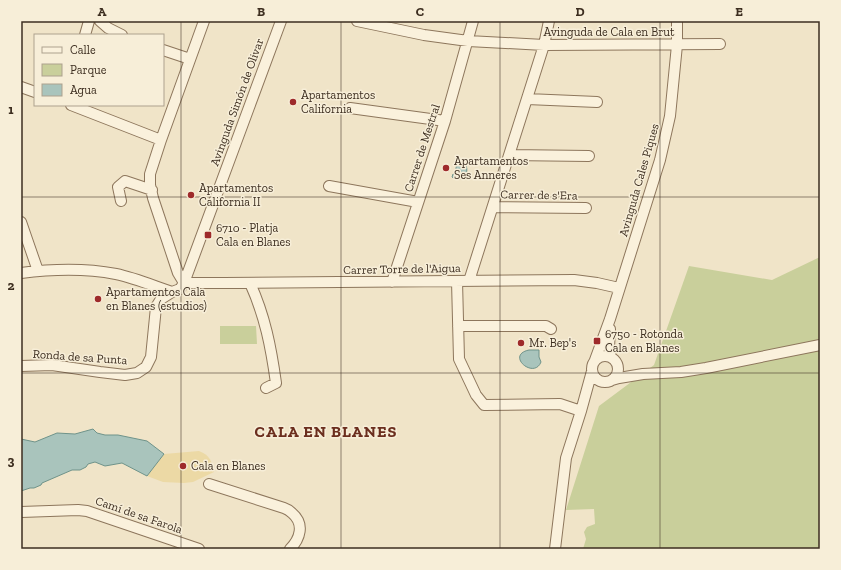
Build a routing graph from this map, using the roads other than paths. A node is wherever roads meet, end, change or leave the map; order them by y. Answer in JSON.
{"nodes":[{"id":1,"x":89,"y":21,"type":"edge"},
{"id":2,"x":100,"y":21,"type":"edge"},
{"id":3,"x":204,"y":21,"type":"edge"},
{"id":4,"x":281,"y":21,"type":"edge"},
{"id":5,"x":357,"y":21,"type":"edge"},
{"id":6,"x":474,"y":21,"type":"edge"},
{"id":7,"x":549,"y":21,"type":"edge"},
{"id":8,"x":678,"y":21,"type":"edge"},
{"id":9,"x":84,"y":34,"type":"edge"},
{"id":10,"x":120,"y":34,"type":"edge"},
{"id":11,"x":468,"y":41,"type":"junction"},
{"id":12,"x":720,"y":44,"type":"dead end"},
{"id":13,"x":544,"y":45,"type":"junction"},
{"id":14,"x":676,"y":45,"type":"junction"},
{"id":15,"x":164,"y":50,"type":"edge"},
{"id":16,"x":190,"y":59,"type":"junction"},
{"id":17,"x":21,"y":87,"type":"edge"},
{"id":18,"x":34,"y":92,"type":"edge"},
{"id":19,"x":527,"y":99,"type":"junction"},
{"id":20,"x":597,"y":102,"type":"dead end"},
{"id":21,"x":74,"y":106,"type":"edge"},
{"id":22,"x":350,"y":108,"type":"dead end"},
{"id":23,"x":445,"y":121,"type":"junction"},
{"id":24,"x":161,"y":140,"type":"junction"},
{"id":25,"x":509,"y":155,"type":"junction"},
{"id":26,"x":589,"y":156,"type":"dead end"},
{"id":27,"x":329,"y":186,"type":"dead end"},
{"id":28,"x":152,"y":190,"type":"junction"},
{"id":29,"x":121,"y":201,"type":"dead end"},
{"id":30,"x":418,"y":202,"type":"junction"},
{"id":31,"x":493,"y":207,"type":"junction"},
{"id":32,"x":586,"y":208,"type":"dead end"},
{"id":33,"x":21,"y":222,"type":"edge"},
{"id":34,"x":38,"y":271,"type":"junction"},
{"id":35,"x":21,"y":273,"type":"edge"},
{"id":36,"x":457,"y":281,"type":"junction"},
{"id":37,"x":470,"y":281,"type":"junction"},
{"id":38,"x":392,"y":282,"type":"junction"},
{"id":39,"x":184,"y":283,"type":"junction"},
{"id":40,"x":250,"y":283,"type":"junction"},
{"id":41,"x":149,"y":284,"type":"junction"},
{"id":42,"x":619,"y":288,"type":"junction"},
{"id":43,"x":172,"y":292,"type":"junction"},
{"id":44,"x":156,"y":307,"type":"junction"},
{"id":45,"x":610,"y":319,"type":"junction"},
{"id":46,"x":458,"y":326,"type":"junction"},
{"id":47,"x":551,"y":329,"type":"dead end"},
{"id":48,"x":820,"y":345,"type":"edge"},
{"id":49,"x":613,"y":359,"type":"junction"},
{"id":50,"x":595,"y":360,"type":"junction"},
{"id":51,"x":21,"y":366,"type":"edge"},
{"id":52,"x":592,"y":371,"type":"junction"},
{"id":53,"x":643,"y":374,"type":"junction"},
{"id":54,"x":608,"y":381,"type":"junction"},
{"id":55,"x":266,"y":388,"type":"dead end"},
{"id":56,"x":582,"y":407,"type":"junction"},
{"id":57,"x":209,"y":484,"type":"dead end"},
{"id":58,"x":21,"y":512,"type":"edge"},
{"id":59,"x":199,"y":549,"type":"edge"},
{"id":60,"x":290,"y":549,"type":"edge"},
{"id":61,"x":556,"y":549,"type":"edge"}],
"edges":[{"from":1,"to":9,"type":"street"},
{"from":2,"to":10,"type":"street"},
{"from":3,"to":16,"type":"street"},
{"from":4,"to":39,"type":"street","name":"Avinguda Simón de Olivar"},
{"from":5,"to":11,"type":"street","name":"Avinguda de Cala en Brut"},
{"from":6,"to":11,"type":"street","name":"Carrer de Mestral"},
{"from":7,"to":13,"type":"street"},
{"from":8,"to":14,"type":"street","name":"Avinguda Cales Piques"},
{"from":11,"to":13,"type":"street","name":"Avinguda de Cala en Brut"},
{"from":11,"to":23,"type":"street","name":"Carrer de Mestral"},
{"from":12,"to":14,"type":"street","name":"Avinguda de Cala en Brut"},
{"from":13,"to":14,"type":"street","name":"Avinguda de Cala en Brut"},
{"from":13,"to":19,"type":"street"},
{"from":14,"to":42,"type":"street","name":"Avinguda Cales Piques"},
{"from":15,"to":16,"type":"street"},
{"from":16,"to":24,"type":"street"},
{"from":17,"to":18,"type":"street"},
{"from":19,"to":20,"type":"street"},
{"from":19,"to":25,"type":"street"},
{"from":21,"to":24,"type":"street"},
{"from":22,"to":23,"type":"street"},
{"from":23,"to":30,"type":"street","name":"Carrer de Mestral"},
{"from":24,"to":28,"type":"street"},
{"from":25,"to":26,"type":"street"},
{"from":25,"to":31,"type":"street"},
{"from":27,"to":30,"type":"street"},
{"from":28,"to":29,"type":"street"},
{"from":28,"to":39,"type":"street"},
{"from":30,"to":38,"type":"street","name":"Carrer de Mestral"},
{"from":31,"to":32,"type":"street","name":"Carrer de s'Era"},
{"from":31,"to":37,"type":"street"},
{"from":33,"to":34,"type":"street"},
{"from":34,"to":35,"type":"street"},
{"from":34,"to":41,"type":"street"},
{"from":36,"to":37,"type":"street","name":"Carrer Torre de l'Aigua"},
{"from":36,"to":38,"type":"street","name":"Carrer Torre de l'Aigua"},
{"from":36,"to":46,"type":"street"},
{"from":37,"to":42,"type":"street","name":"Carrer Torre de l'Aigua"},
{"from":38,"to":40,"type":"street","name":"Carrer Torre de l'Aigua"},
{"from":39,"to":40,"type":"street","name":"Carrer Torre de l'Aigua"},
{"from":39,"to":43,"type":"street"},
{"from":40,"to":55,"type":"street"},
{"from":41,"to":43,"type":"street"},
{"from":41,"to":44,"type":"street","name":"Ronda de sa Punta"},
{"from":42,"to":45,"type":"street","name":"Avinguda Cales Piques"},
{"from":43,"to":44,"type":"street"},
{"from":44,"to":51,"type":"street","name":"Ronda de sa Punta"},
{"from":45,"to":49,"type":"street","name":"Avinguda Cales Piques"},
{"from":45,"to":50,"type":"street","name":"Avinguda Cales Piques"},
{"from":46,"to":47,"type":"street"},
{"from":46,"to":56,"type":"street"},
{"from":48,"to":53,"type":"street"},
{"from":49,"to":50,"type":"street"},
{"from":49,"to":53,"type":"street"},
{"from":49,"to":54,"type":"street"},
{"from":50,"to":52,"type":"street"},
{"from":52,"to":54,"type":"street"},
{"from":52,"to":56,"type":"street"},
{"from":53,"to":54,"type":"street"},
{"from":54,"to":56,"type":"street"},
{"from":56,"to":61,"type":"street"},
{"from":57,"to":60,"type":"street"},
{"from":58,"to":59,"type":"street","name":"Camí de sa Farola"}]}
